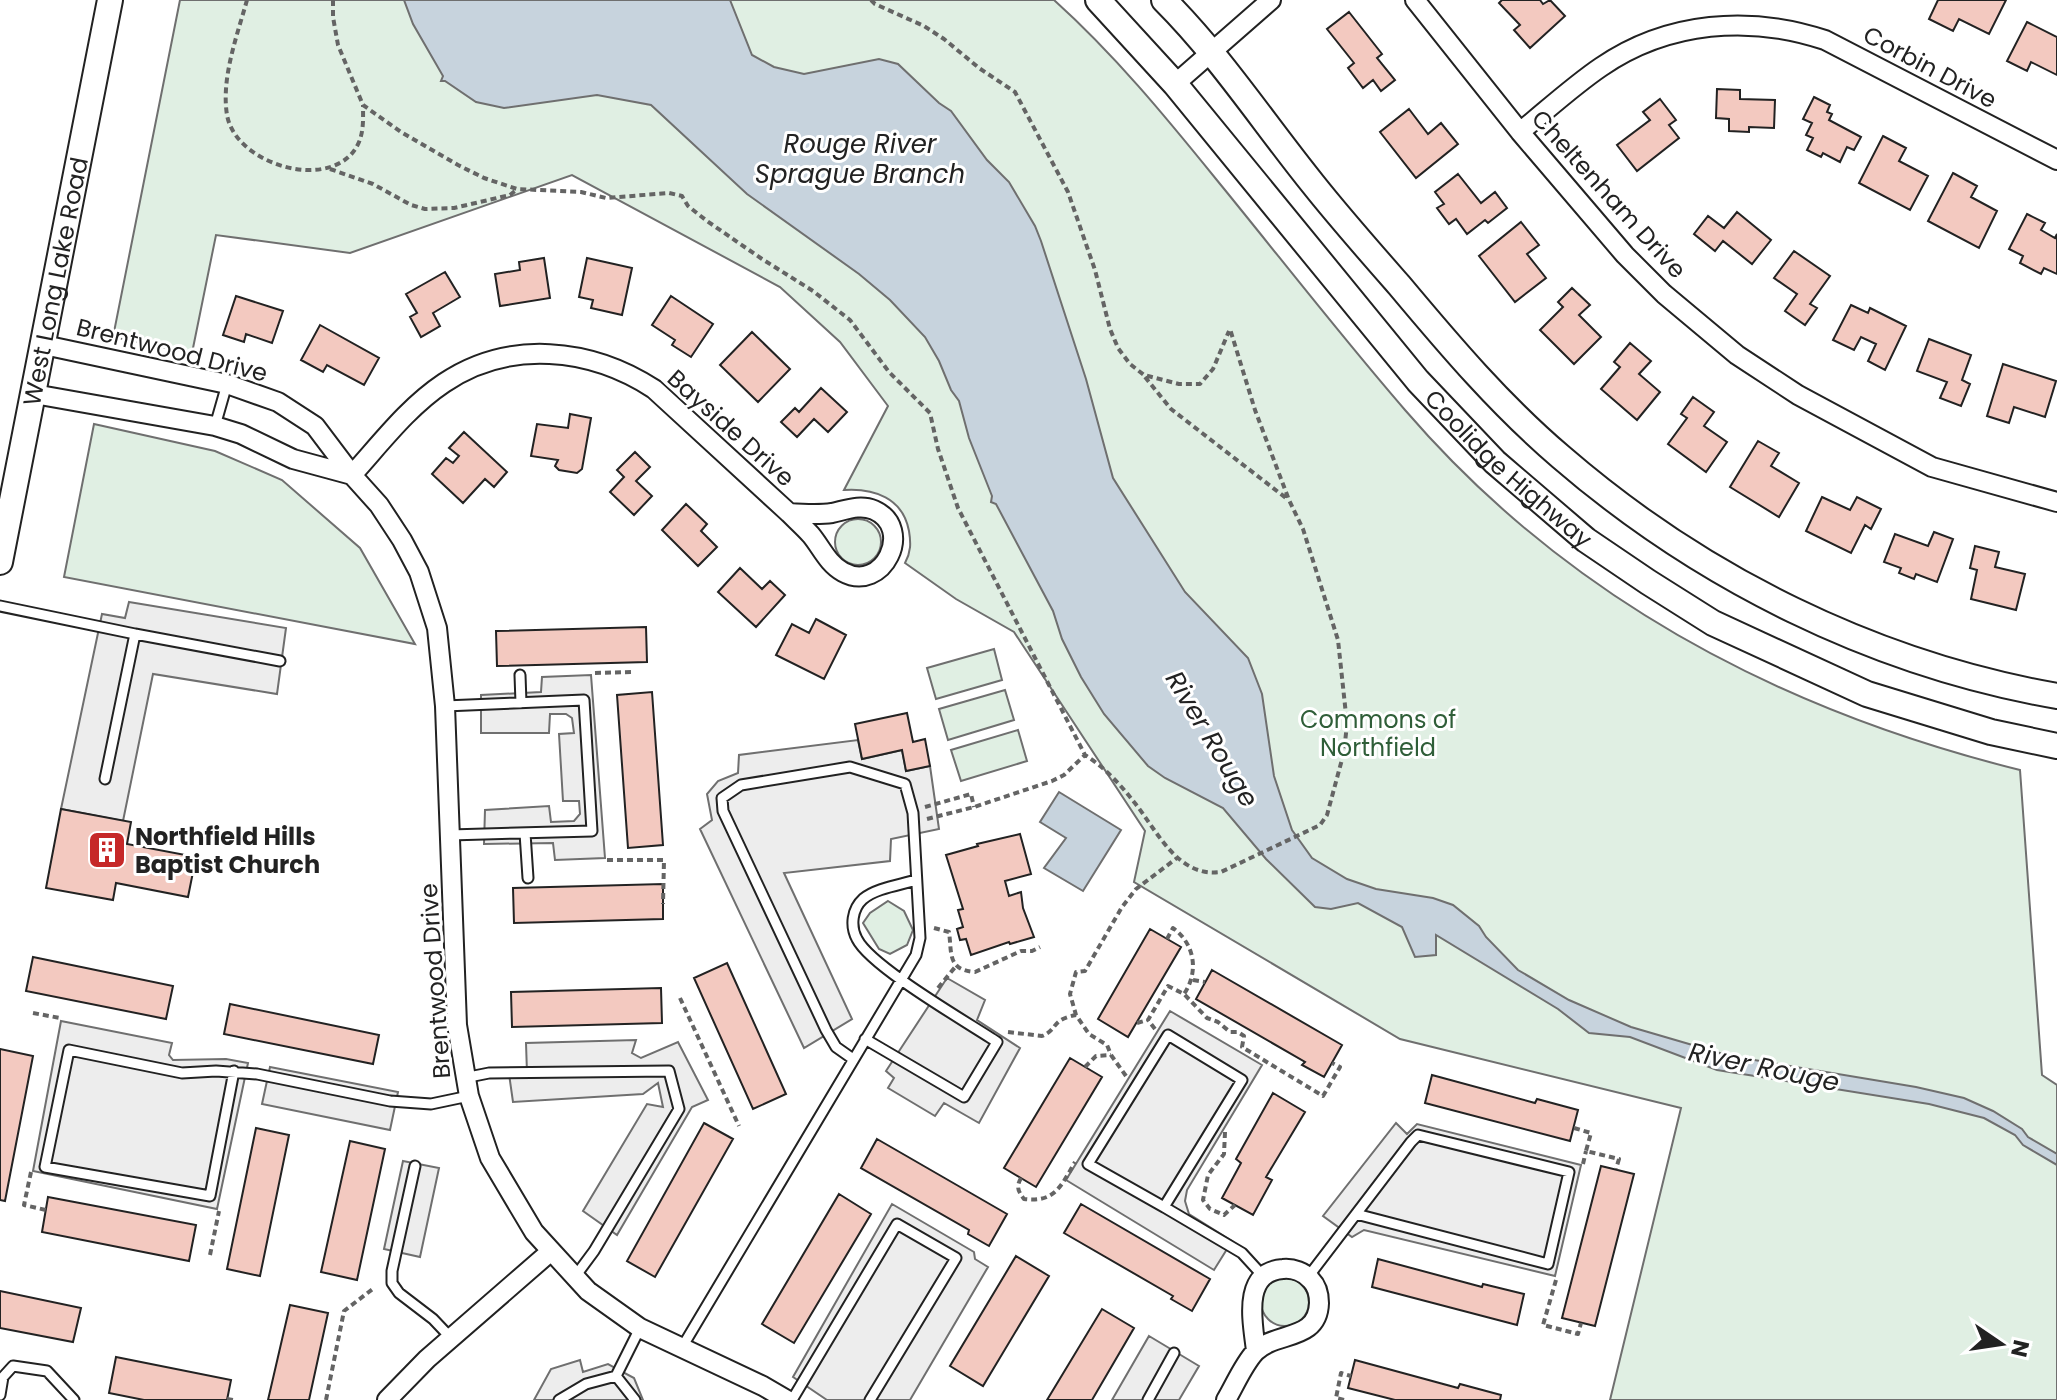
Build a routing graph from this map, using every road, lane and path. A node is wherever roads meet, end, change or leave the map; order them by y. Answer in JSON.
{"nodes":[{"id":1,"x":110,"y":0,"type":"edge"},
{"id":2,"x":247,"y":0,"type":"edge"},
{"id":3,"x":333,"y":0,"type":"edge"},
{"id":4,"x":871,"y":0,"type":"edge"},
{"id":5,"x":1098,"y":0,"type":"edge"},
{"id":6,"x":1164,"y":0,"type":"edge"},
{"id":7,"x":1271,"y":0,"type":"edge"},
{"id":8,"x":1415,"y":0,"type":"edge"},
{"id":9,"x":1211,"y":51,"type":"junction"},
{"id":10,"x":1175,"y":84,"type":"junction"},
{"id":11,"x":363,"y":105,"type":"junction"},
{"id":12,"x":1520,"y":132,"type":"junction"},
{"id":13,"x":2057,"y":160,"type":"edge"},
{"id":14,"x":330,"y":169,"type":"junction"},
{"id":15,"x":517,"y":189,"type":"junction"},
{"id":16,"x":44,"y":345,"type":"junction"},
{"id":17,"x":1144,"y":375,"type":"junction"},
{"id":18,"x":227,"y":384,"type":"junction"},
{"id":19,"x":34,"y":394,"type":"junction"},
{"id":20,"x":215,"y":426,"type":"junction"},
{"id":21,"x":352,"y":475,"type":"junction"},
{"id":22,"x":1289,"y":500,"type":"junction"},
{"id":23,"x":2057,"y":502,"type":"edge"},
{"id":24,"x":789,"y":513,"type":"junction"},
{"id":25,"x":0,"y":562,"type":"edge"},
{"id":26,"x":0,"y":606,"type":"edge"},
{"id":27,"x":135,"y":634,"type":"junction"},
{"id":28,"x":280,"y":661,"type":"dead end"},
{"id":29,"x":633,"y":672,"type":"dead end"},
{"id":30,"x":595,"y":673,"type":"dead end"},
{"id":31,"x":520,"y":675,"type":"dead end"},
{"id":32,"x":2057,"y":696,"type":"edge"},
{"id":33,"x":521,"y":703,"type":"junction"},
{"id":34,"x":445,"y":706,"type":"junction"},
{"id":35,"x":2057,"y":746,"type":"edge"},
{"id":36,"x":1085,"y":755,"type":"junction"},
{"id":37,"x":105,"y":779,"type":"dead end"},
{"id":38,"x":974,"y":807,"type":"junction"},
{"id":39,"x":911,"y":811,"type":"junction"},
{"id":40,"x":913,"y":822,"type":"junction"},
{"id":41,"x":525,"y":833,"type":"junction"},
{"id":42,"x":450,"y":835,"type":"junction"},
{"id":43,"x":1177,"y":858,"type":"junction"},
{"id":44,"x":607,"y":860,"type":"dead end"},
{"id":45,"x":528,"y":878,"type":"dead end"},
{"id":46,"x":916,"y":880,"type":"junction"},
{"id":47,"x":663,"y":904,"type":"dead end"},
{"id":48,"x":920,"y":927,"type":"junction"},
{"id":49,"x":1167,"y":939,"type":"dead end"},
{"id":50,"x":1040,"y":947,"type":"dead end"},
{"id":51,"x":956,"y":966,"type":"junction"},
{"id":52,"x":946,"y":976,"type":"dead end"},
{"id":53,"x":901,"y":979,"type":"junction"},
{"id":54,"x":1193,"y":980,"type":"junction"},
{"id":55,"x":1205,"y":982,"type":"dead end"},
{"id":56,"x":1184,"y":994,"type":"junction"},
{"id":57,"x":680,"y":998,"type":"dead end"},
{"id":58,"x":33,"y":1013,"type":"dead end"},
{"id":59,"x":1076,"y":1015,"type":"junction"},
{"id":60,"x":60,"y":1018,"type":"dead end"},
{"id":61,"x":1148,"y":1020,"type":"junction"},
{"id":62,"x":1137,"y":1023,"type":"dead end"},
{"id":63,"x":1156,"y":1031,"type":"dead end"},
{"id":64,"x":1005,"y":1032,"type":"dead end"},
{"id":65,"x":865,"y":1039,"type":"junction"},
{"id":66,"x":1111,"y":1055,"type":"junction"},
{"id":67,"x":853,"y":1059,"type":"junction"},
{"id":68,"x":1332,"y":1063,"type":"dead end"},
{"id":69,"x":1085,"y":1067,"type":"dead end"},
{"id":70,"x":234,"y":1071,"type":"junction"},
{"id":71,"x":1126,"y":1079,"type":"dead end"},
{"id":72,"x":466,"y":1087,"type":"junction"},
{"id":73,"x":739,"y":1126,"type":"dead end"},
{"id":74,"x":1574,"y":1128,"type":"dead end"},
{"id":75,"x":1225,"y":1132,"type":"dead end"},
{"id":76,"x":1586,"y":1151,"type":"junction"},
{"id":77,"x":1079,"y":1155,"type":"dead end"},
{"id":78,"x":1583,"y":1164,"type":"dead end"},
{"id":79,"x":415,"y":1166,"type":"dead end"},
{"id":80,"x":1616,"y":1169,"type":"dead end"},
{"id":81,"x":31,"y":1172,"type":"dead end"},
{"id":82,"x":1021,"y":1178,"type":"dead end"},
{"id":83,"x":1235,"y":1205,"type":"dead end"},
{"id":84,"x":1164,"y":1207,"type":"junction"},
{"id":85,"x":46,"y":1210,"type":"dead end"},
{"id":86,"x":219,"y":1211,"type":"dead end"},
{"id":87,"x":1356,"y":1214,"type":"junction"},
{"id":88,"x":550,"y":1252,"type":"junction"},
{"id":89,"x":210,"y":1255,"type":"dead end"},
{"id":90,"x":1263,"y":1276,"type":"junction"},
{"id":91,"x":1308,"y":1277,"type":"junction"},
{"id":92,"x":574,"y":1278,"type":"junction"},
{"id":93,"x":1556,"y":1280,"type":"dead end"},
{"id":94,"x":374,"y":1288,"type":"dead end"},
{"id":95,"x":1581,"y":1323,"type":"dead end"},
{"id":96,"x":640,"y":1328,"type":"junction"},
{"id":97,"x":451,"y":1338,"type":"junction"},
{"id":98,"x":681,"y":1349,"type":"junction"},
{"id":99,"x":1256,"y":1351,"type":"junction"},
{"id":100,"x":1174,"y":1353,"type":"dead end"},
{"id":101,"x":616,"y":1376,"type":"junction"},
{"id":102,"x":1351,"y":1376,"type":"dead end"},
{"id":103,"x":0,"y":1395,"type":"edge"},
{"id":104,"x":393,"y":1398,"type":"edge"},
{"id":105,"x":74,"y":1400,"type":"edge"},
{"id":106,"x":326,"y":1400,"type":"edge"},
{"id":107,"x":559,"y":1400,"type":"edge"},
{"id":108,"x":635,"y":1400,"type":"edge"},
{"id":109,"x":790,"y":1400,"type":"edge"},
{"id":110,"x":870,"y":1400,"type":"edge"},
{"id":111,"x":1148,"y":1400,"type":"edge"},
{"id":112,"x":1226,"y":1400,"type":"edge"},
{"id":113,"x":1344,"y":1400,"type":"edge"}],
"edges":[{"from":1,"to":16,"type":"main road","name":"West Long Lake Road"},
{"from":2,"to":14,"type":"path"},
{"from":3,"to":11,"type":"path"},
{"from":4,"to":17,"type":"path"},
{"from":5,"to":10,"type":"main road","name":"Coolidge Highway"},
{"from":6,"to":9,"type":"main road","name":"Coolidge Highway"},
{"from":7,"to":9,"type":"street"},
{"from":8,"to":12,"type":"street","name":"Cheltenham Drive"},
{"from":9,"to":10,"type":"street"},
{"from":9,"to":32,"type":"main road","name":"Coolidge Highway"},
{"from":10,"to":35,"type":"main road","name":"Coolidge Highway"},
{"from":11,"to":14,"type":"path"},
{"from":11,"to":15,"type":"path"},
{"from":12,"to":13,"type":"street","name":"Corbin Drive"},
{"from":12,"to":23,"type":"street","name":"Cheltenham Drive"},
{"from":14,"to":15,"type":"path"},
{"from":15,"to":36,"type":"path"},
{"from":16,"to":18,"type":"street","name":"Brentwood Drive"},
{"from":16,"to":19,"type":"main road","name":"West Long Lake Road"},
{"from":17,"to":22,"type":"path"},
{"from":17,"to":22,"type":"path"},
{"from":18,"to":20,"type":"lane"},
{"from":18,"to":21,"type":"street","name":"Brentwood Drive"},
{"from":19,"to":20,"type":"street"},
{"from":19,"to":25,"type":"main road","name":"West Long Lake Road"},
{"from":20,"to":21,"type":"street"},
{"from":21,"to":24,"type":"street","name":"Bayside Drive"},
{"from":21,"to":34,"type":"street","name":"Brentwood Drive"},
{"from":22,"to":43,"type":"path"},
{"from":24,"to":24,"type":"street","name":"Bayside Drive"},
{"from":26,"to":27,"type":"lane"},
{"from":27,"to":28,"type":"lane"},
{"from":27,"to":37,"type":"lane"},
{"from":29,"to":30,"type":"path"},
{"from":31,"to":33,"type":"lane"},
{"from":33,"to":34,"type":"lane"},
{"from":33,"to":41,"type":"lane"},
{"from":34,"to":42,"type":"street","name":"Brentwood Drive"},
{"from":36,"to":38,"type":"path"},
{"from":36,"to":43,"type":"path"},
{"from":38,"to":39,"type":"path"},
{"from":38,"to":40,"type":"path"},
{"from":39,"to":40,"type":"lane"},
{"from":39,"to":67,"type":"lane"},
{"from":40,"to":46,"type":"lane"},
{"from":41,"to":42,"type":"lane"},
{"from":41,"to":45,"type":"lane"},
{"from":42,"to":72,"type":"street","name":"Brentwood Drive"},
{"from":43,"to":59,"type":"path"},
{"from":44,"to":47,"type":"path"},
{"from":46,"to":48,"type":"lane"},
{"from":46,"to":53,"type":"lane"},
{"from":48,"to":51,"type":"path"},
{"from":48,"to":53,"type":"lane"},
{"from":49,"to":54,"type":"path"},
{"from":50,"to":51,"type":"path"},
{"from":51,"to":52,"type":"path"},
{"from":53,"to":65,"type":"lane"},
{"from":53,"to":65,"type":"lane"},
{"from":54,"to":55,"type":"path"},
{"from":54,"to":56,"type":"path"},
{"from":56,"to":61,"type":"path"},
{"from":56,"to":68,"type":"path"},
{"from":57,"to":73,"type":"path"},
{"from":58,"to":60,"type":"path"},
{"from":59,"to":64,"type":"path"},
{"from":59,"to":66,"type":"path"},
{"from":61,"to":62,"type":"path"},
{"from":61,"to":63,"type":"path"},
{"from":65,"to":67,"type":"lane"},
{"from":66,"to":69,"type":"path"},
{"from":66,"to":71,"type":"path"},
{"from":67,"to":98,"type":"lane"},
{"from":70,"to":70,"type":"lane"},
{"from":70,"to":72,"type":"lane"},
{"from":72,"to":88,"type":"street","name":"Brentwood Drive"},
{"from":72,"to":92,"type":"lane"},
{"from":74,"to":76,"type":"path"},
{"from":75,"to":83,"type":"path"},
{"from":76,"to":78,"type":"path"},
{"from":76,"to":80,"type":"path"},
{"from":77,"to":82,"type":"path"},
{"from":79,"to":97,"type":"lane"},
{"from":81,"to":85,"type":"path"},
{"from":84,"to":84,"type":"lane"},
{"from":84,"to":90,"type":"lane"},
{"from":86,"to":89,"type":"path"},
{"from":87,"to":87,"type":"lane"},
{"from":87,"to":91,"type":"lane"},
{"from":88,"to":92,"type":"street","name":"Brentwood Drive"},
{"from":88,"to":97,"type":"street"},
{"from":90,"to":91,"type":"street"},
{"from":90,"to":99,"type":"street"},
{"from":91,"to":99,"type":"street"},
{"from":92,"to":96,"type":"street","name":"Brentwood Drive"},
{"from":93,"to":95,"type":"path"},
{"from":94,"to":106,"type":"path"},
{"from":96,"to":98,"type":"street","name":"Brentwood Drive"},
{"from":96,"to":101,"type":"lane"},
{"from":97,"to":104,"type":"street"},
{"from":98,"to":109,"type":"street","name":"Brentwood Drive"},
{"from":99,"to":112,"type":"street"},
{"from":100,"to":111,"type":"lane"},
{"from":101,"to":107,"type":"lane"},
{"from":101,"to":108,"type":"lane"},
{"from":102,"to":113,"type":"path"},
{"from":103,"to":105,"type":"lane"},
{"from":109,"to":110,"type":"lane"}]}
